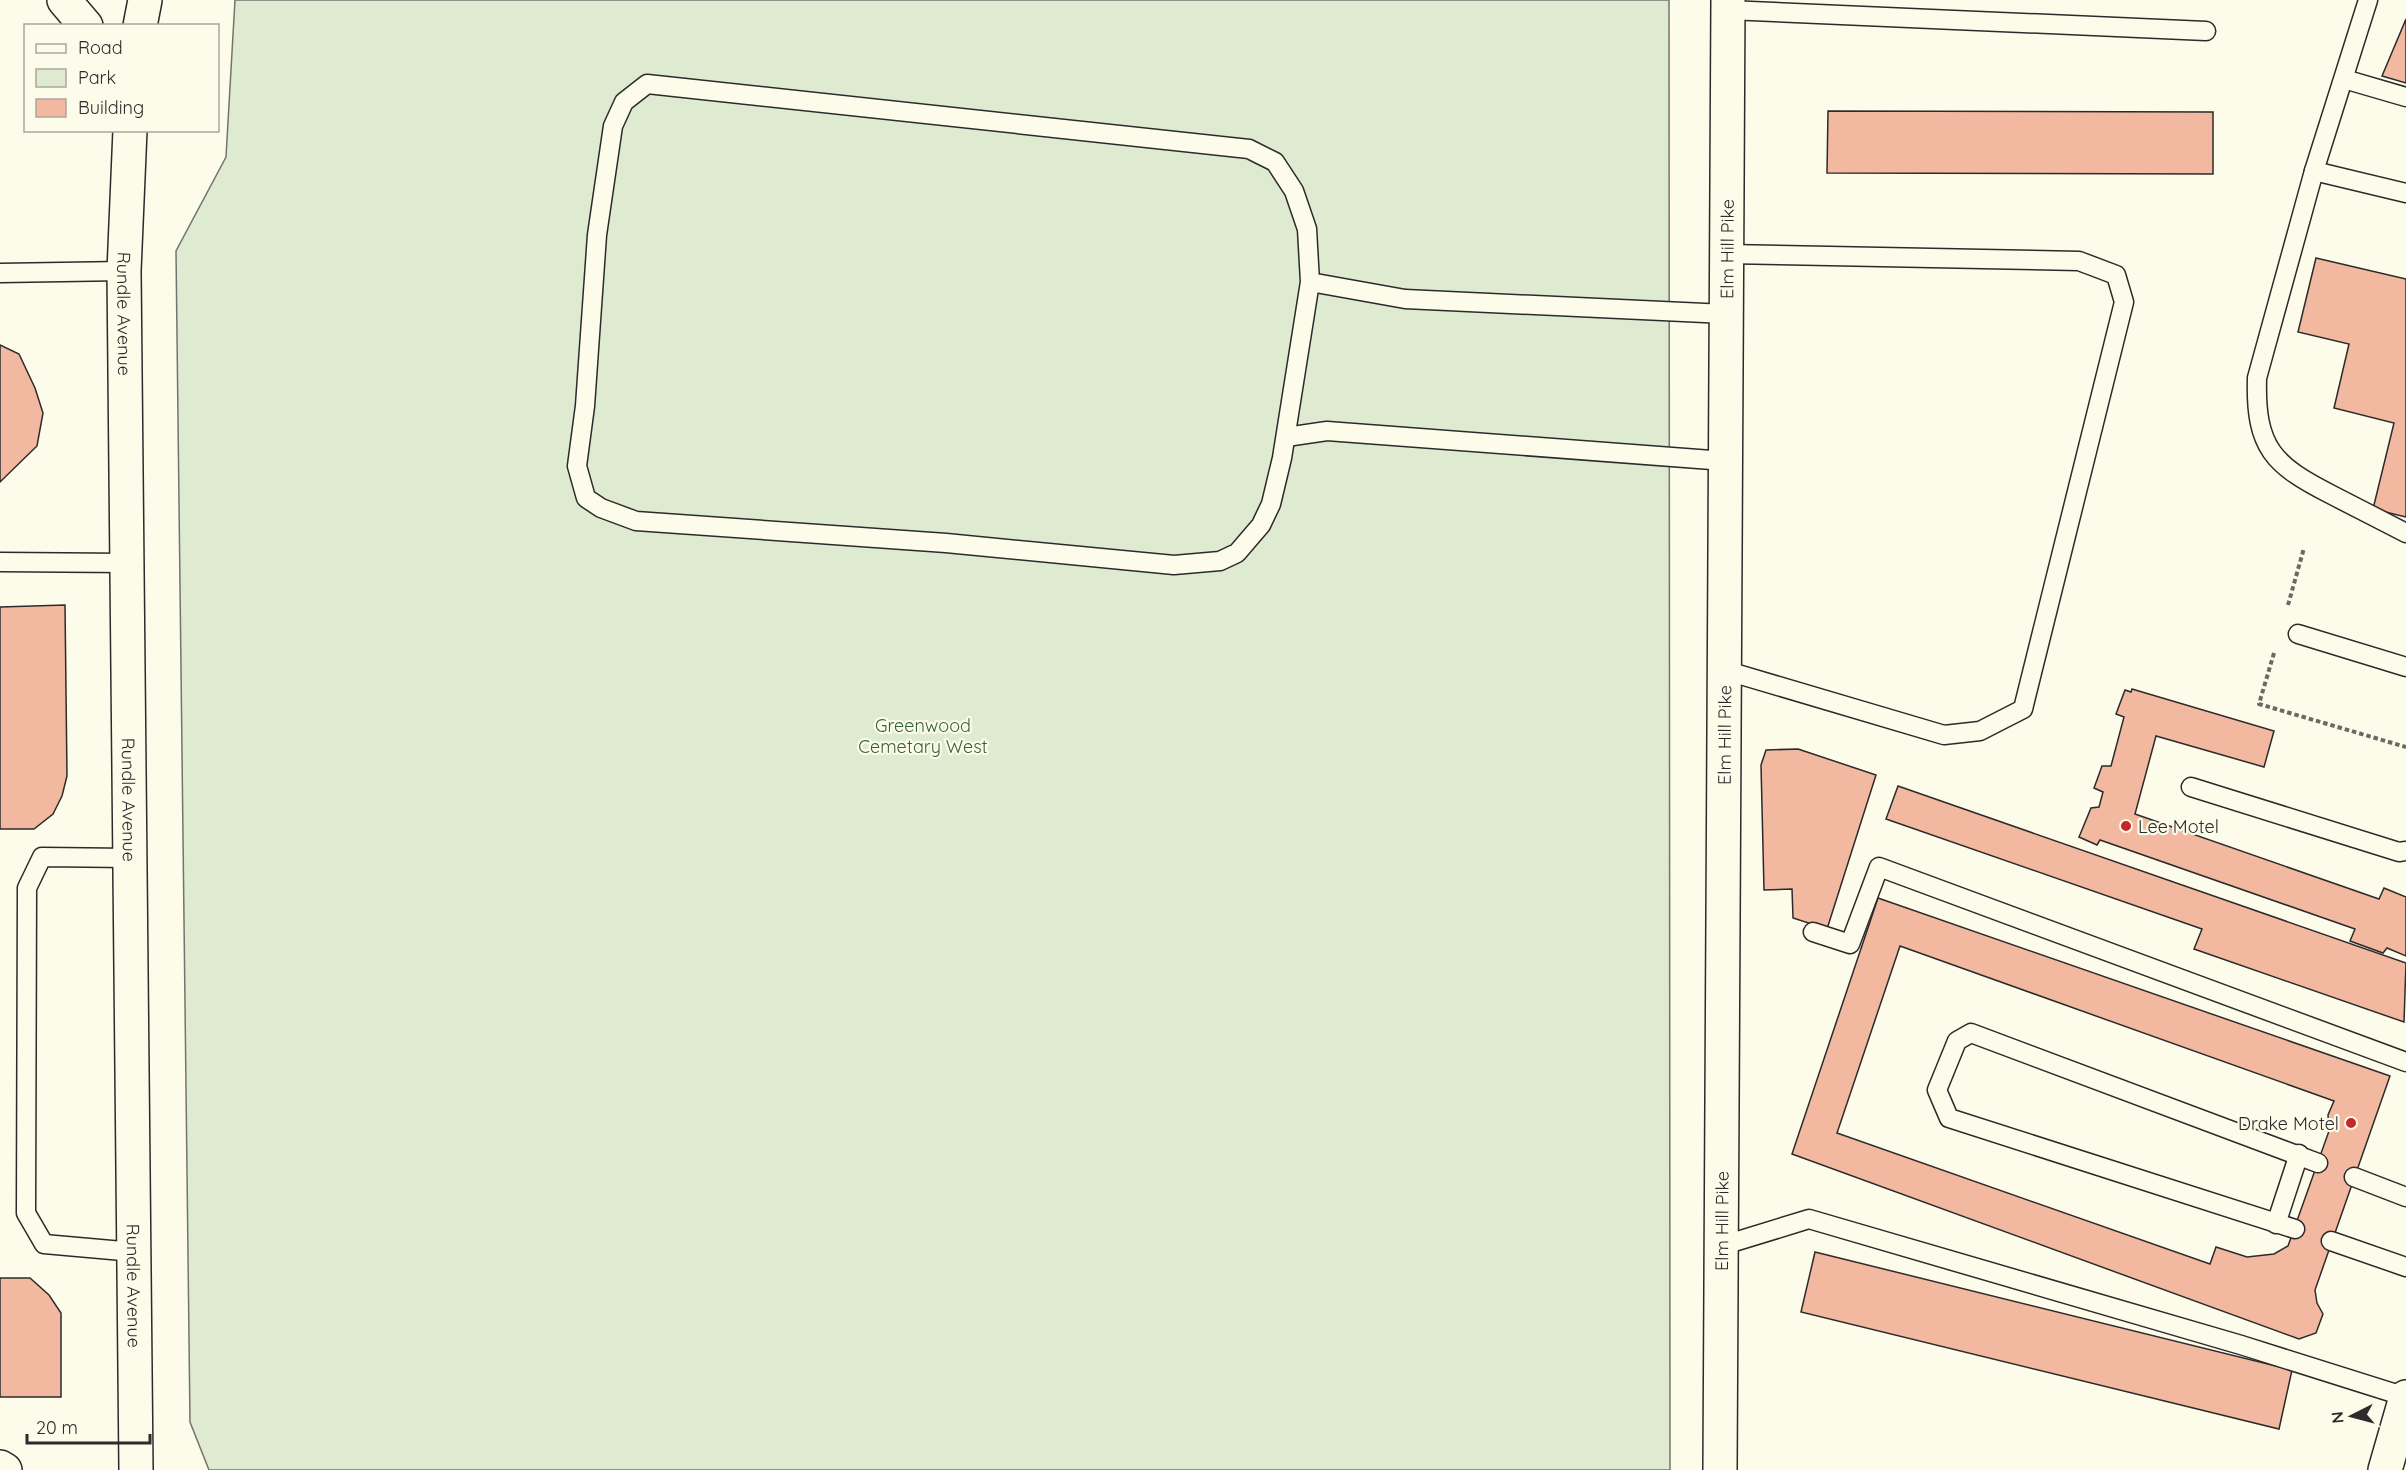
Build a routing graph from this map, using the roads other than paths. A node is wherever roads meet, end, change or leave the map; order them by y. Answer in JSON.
{"nodes":[{"id":1,"x":64,"y":0,"type":"edge"},
{"id":2,"x":145,"y":0,"type":"edge"},
{"id":3,"x":2368,"y":0,"type":"edge"},
{"id":4,"x":1728,"y":5,"type":"edge"},
{"id":5,"x":84,"y":24,"type":"edge"},
{"id":6,"x":140,"y":24,"type":"edge"},
{"id":7,"x":2206,"y":31,"type":"dead end"},
{"id":8,"x":2344,"y":78,"type":"junction"},
{"id":9,"x":2406,"y":97,"type":"edge"},
{"id":10,"x":130,"y":132,"type":"edge"},
{"id":11,"x":2314,"y":171,"type":"junction"},
{"id":12,"x":2406,"y":193,"type":"edge"},
{"id":13,"x":1726,"y":254,"type":"junction"},
{"id":14,"x":124,"y":271,"type":"junction"},
{"id":15,"x":0,"y":273,"type":"edge"},
{"id":16,"x":1310,"y":282,"type":"junction"},
{"id":17,"x":1726,"y":314,"type":"junction"},
{"id":18,"x":1286,"y":437,"type":"junction"},
{"id":19,"x":1725,"y":461,"type":"junction"},
{"id":20,"x":2406,"y":533,"type":"edge"},
{"id":21,"x":0,"y":562,"type":"edge"},
{"id":22,"x":127,"y":563,"type":"junction"},
{"id":23,"x":2298,"y":634,"type":"dead end"},
{"id":24,"x":2406,"y":667,"type":"edge"},
{"id":25,"x":1724,"y":670,"type":"junction"},
{"id":26,"x":2192,"y":787,"type":"dead end"},
{"id":27,"x":2406,"y":851,"type":"edge"},
{"id":28,"x":130,"y":858,"type":"junction"},
{"id":29,"x":1813,"y":932,"type":"dead end"},
{"id":30,"x":2406,"y":1062,"type":"edge"},
{"id":31,"x":2299,"y":1154,"type":"junction"},
{"id":32,"x":2318,"y":1163,"type":"dead end"},
{"id":33,"x":2354,"y":1177,"type":"dead end"},
{"id":34,"x":2406,"y":1197,"type":"edge"},
{"id":35,"x":2276,"y":1224,"type":"junction"},
{"id":36,"x":2295,"y":1229,"type":"dead end"},
{"id":37,"x":2331,"y":1241,"type":"dead end"},
{"id":38,"x":1721,"y":1246,"type":"junction"},
{"id":39,"x":134,"y":1252,"type":"junction"},
{"id":40,"x":2406,"y":1267,"type":"edge"},
{"id":41,"x":2406,"y":1397,"type":"edge"},
{"id":42,"x":0,"y":1467,"type":"edge"},
{"id":43,"x":6,"y":1470,"type":"edge"},
{"id":44,"x":136,"y":1470,"type":"edge"},
{"id":45,"x":1720,"y":1470,"type":"edge"},
{"id":46,"x":2385,"y":1470,"type":"edge"}],
"edges":[{"from":1,"to":5,"type":"main road"},
{"from":2,"to":6,"type":"main road"},
{"from":3,"to":8,"type":"lane"},
{"from":4,"to":7,"type":"lane"},
{"from":4,"to":13,"type":"main road","name":"Elm Hill Pike"},
{"from":8,"to":9,"type":"lane"},
{"from":8,"to":11,"type":"lane"},
{"from":10,"to":14,"type":"main road","name":"Rundle Avenue"},
{"from":11,"to":12,"type":"lane"},
{"from":11,"to":20,"type":"lane"},
{"from":13,"to":17,"type":"main road","name":"Elm Hill Pike"},
{"from":13,"to":25,"type":"lane"},
{"from":14,"to":15,"type":"lane"},
{"from":14,"to":22,"type":"main road","name":"Rundle Avenue"},
{"from":16,"to":17,"type":"lane"},
{"from":16,"to":18,"type":"lane"},
{"from":16,"to":18,"type":"lane"},
{"from":17,"to":19,"type":"main road","name":"Elm Hill Pike"},
{"from":18,"to":19,"type":"lane"},
{"from":19,"to":25,"type":"main road","name":"Elm Hill Pike"},
{"from":21,"to":22,"type":"lane"},
{"from":22,"to":28,"type":"main road","name":"Rundle Avenue"},
{"from":23,"to":24,"type":"lane"},
{"from":25,"to":38,"type":"main road","name":"Elm Hill Pike"},
{"from":26,"to":27,"type":"lane"},
{"from":28,"to":39,"type":"main road","name":"Rundle Avenue"},
{"from":28,"to":39,"type":"lane"},
{"from":29,"to":30,"type":"lane"},
{"from":31,"to":32,"type":"lane"},
{"from":31,"to":35,"type":"lane"},
{"from":31,"to":35,"type":"lane"},
{"from":33,"to":34,"type":"lane"},
{"from":35,"to":36,"type":"lane"},
{"from":37,"to":40,"type":"lane"},
{"from":38,"to":41,"type":"lane"},
{"from":38,"to":45,"type":"main road","name":"Elm Hill Pike"},
{"from":39,"to":44,"type":"main road","name":"Rundle Avenue"},
{"from":41,"to":46,"type":"main road"},
{"from":42,"to":43,"type":"main road"}]}
